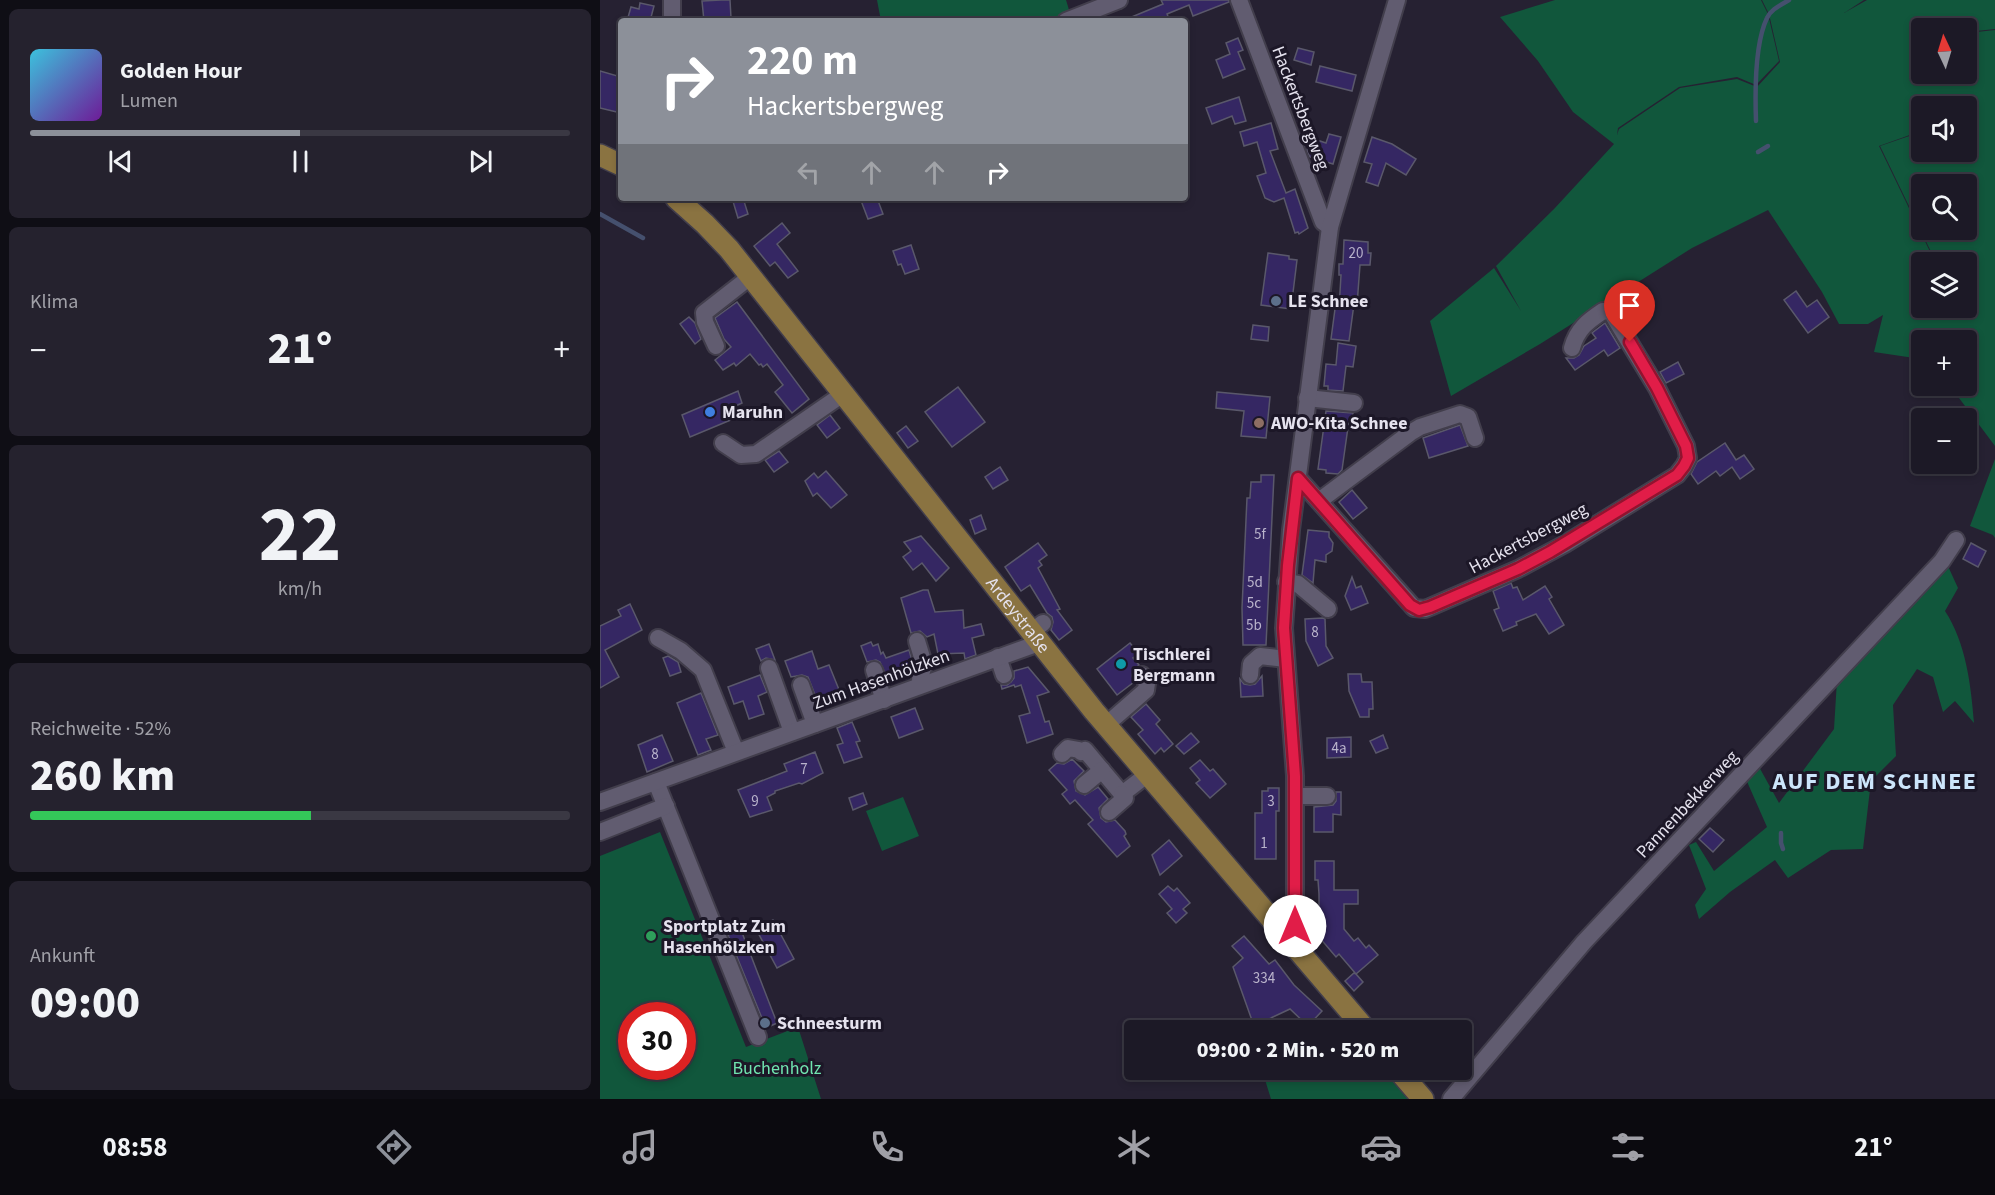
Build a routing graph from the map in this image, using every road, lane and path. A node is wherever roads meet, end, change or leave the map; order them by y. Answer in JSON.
{"nodes":[{"id":1,"x":672,"y":0,"type":"edge"},
{"id":2,"x":1119,"y":0,"type":"edge"},
{"id":3,"x":1239,"y":0,"type":"edge"},
{"id":4,"x":1397,"y":0,"type":"edge"},
{"id":5,"x":672,"y":18,"type":"edge"},
{"id":6,"x":1074,"y":18,"type":"edge"},
{"id":7,"x":600,"y":155,"type":"edge"},
{"id":8,"x":618,"y":164,"type":"edge"},
{"id":9,"x":679,"y":201,"type":"edge"},
{"id":10,"x":1330,"y":227,"type":"junction"},
{"id":11,"x":750,"y":277,"type":"junction"},
{"id":12,"x":716,"y":346,"type":"dead end"},
{"id":13,"x":1572,"y":348,"type":"dead end"},
{"id":14,"x":843,"y":394,"type":"junction"},
{"id":15,"x":1307,"y":398,"type":"junction"},
{"id":16,"x":1354,"y":403,"type":"dead end"},
{"id":17,"x":1475,"y":438,"type":"dead end"},
{"id":18,"x":723,"y":443,"type":"dead end"},
{"id":19,"x":1298,"y":478,"type":"junction"},
{"id":20,"x":1319,"y":501,"type":"junction"},
{"id":21,"x":1956,"y":540,"type":"dead end"},
{"id":22,"x":1286,"y":582,"type":"junction"},
{"id":23,"x":1328,"y":609,"type":"dead end"},
{"id":24,"x":1032,"y":631,"type":"junction"},
{"id":25,"x":658,"y":638,"type":"dead end"},
{"id":26,"x":917,"y":641,"type":"dead end"},
{"id":27,"x":998,"y":657,"type":"junction"},
{"id":28,"x":769,"y":668,"type":"dead end"},
{"id":29,"x":874,"y":670,"type":"dead end"},
{"id":30,"x":1004,"y":675,"type":"dead end"},
{"id":31,"x":1142,"y":675,"type":"dead end"},
{"id":32,"x":1250,"y":675,"type":"dead end"},
{"id":33,"x":1291,"y":676,"type":"junction"},
{"id":34,"x":919,"y":678,"type":"junction"},
{"id":35,"x":801,"y":685,"type":"dead end"},
{"id":36,"x":884,"y":700,"type":"junction"},
{"id":37,"x":815,"y":724,"type":"junction"},
{"id":38,"x":1106,"y":725,"type":"junction"},
{"id":39,"x":792,"y":732,"type":"junction"},
{"id":40,"x":736,"y":751,"type":"junction"},
{"id":41,"x":1062,"y":754,"type":"dead end"},
{"id":42,"x":1102,"y":770,"type":"junction"},
{"id":43,"x":1148,"y":774,"type":"junction"},
{"id":44,"x":656,"y":782,"type":"junction"},
{"id":45,"x":1084,"y":785,"type":"dead end"},
{"id":46,"x":1122,"y":794,"type":"junction"},
{"id":47,"x":1295,"y":796,"type":"junction"},
{"id":48,"x":1327,"y":796,"type":"dead end"},
{"id":49,"x":600,"y":802,"type":"edge"},
{"id":50,"x":666,"y":806,"type":"junction"},
{"id":51,"x":1109,"y":812,"type":"dead end"},
{"id":52,"x":600,"y":832,"type":"edge"},
{"id":53,"x":1286,"y":936,"type":"junction"},
{"id":54,"x":1357,"y":1020,"type":"edge"},
{"id":55,"x":758,"y":1037,"type":"dead end"},
{"id":56,"x":1407,"y":1080,"type":"edge"},
{"id":57,"x":1423,"y":1099,"type":"edge"},
{"id":58,"x":1451,"y":1099,"type":"edge"}],
"edges":[{"from":1,"to":5,"type":"street"},
{"from":2,"to":6,"type":"street"},
{"from":3,"to":10,"type":"street","name":"Hackertsbergweg"},
{"from":4,"to":10,"type":"street","name":"Hackertsbergweg"},
{"from":7,"to":8,"type":"main road"},
{"from":9,"to":11,"type":"main road","name":"Ardeystraße"},
{"from":10,"to":15,"type":"street","name":"Hackertsbergweg"},
{"from":11,"to":12,"type":"street"},
{"from":11,"to":14,"type":"main road","name":"Ardeystraße"},
{"from":13,"to":20,"type":"street","name":"Hackertsbergweg"},
{"from":14,"to":18,"type":"street"},
{"from":14,"to":24,"type":"main road","name":"Ardeystraße"},
{"from":15,"to":16,"type":"street"},
{"from":15,"to":19,"type":"street","name":"Hackertsbergweg"},
{"from":17,"to":20,"type":"street"},
{"from":19,"to":20,"type":"street","name":"Hackertsbergweg"},
{"from":19,"to":22,"type":"street","name":"Hackertsbergweg"},
{"from":21,"to":58,"type":"street","name":"Pannenbekkerweg"},
{"from":22,"to":23,"type":"street"},
{"from":22,"to":33,"type":"street","name":"Hackertsbergweg"},
{"from":24,"to":27,"type":"street","name":"Zum Hasenhölzken"},
{"from":24,"to":38,"type":"main road","name":"Ardeystraße"},
{"from":25,"to":40,"type":"street"},
{"from":26,"to":34,"type":"street"},
{"from":27,"to":30,"type":"street"},
{"from":27,"to":34,"type":"street","name":"Zum Hasenhölzken"},
{"from":28,"to":39,"type":"street"},
{"from":29,"to":36,"type":"street"},
{"from":31,"to":38,"type":"street"},
{"from":32,"to":33,"type":"street"},
{"from":33,"to":47,"type":"street","name":"Hackertsbergweg"},
{"from":34,"to":36,"type":"street","name":"Zum Hasenhölzken"},
{"from":35,"to":37,"type":"street"},
{"from":36,"to":37,"type":"street","name":"Zum Hasenhölzken"},
{"from":37,"to":39,"type":"street","name":"Zum Hasenhölzken"},
{"from":38,"to":43,"type":"main road","name":"Ardeystraße"},
{"from":39,"to":40,"type":"street","name":"Zum Hasenhölzken"},
{"from":40,"to":44,"type":"street","name":"Zum Hasenhölzken"},
{"from":41,"to":42,"type":"street"},
{"from":42,"to":45,"type":"street"},
{"from":42,"to":46,"type":"street"},
{"from":43,"to":46,"type":"street"},
{"from":43,"to":53,"type":"main road","name":"Ardeystraße"},
{"from":44,"to":49,"type":"street","name":"Zum Hasenhölzken"},
{"from":44,"to":50,"type":"street"},
{"from":46,"to":51,"type":"street"},
{"from":47,"to":48,"type":"street"},
{"from":47,"to":53,"type":"street","name":"Hackertsbergweg"},
{"from":50,"to":52,"type":"street"},
{"from":50,"to":55,"type":"street"},
{"from":53,"to":54,"type":"main road","name":"Ardeystraße"},
{"from":56,"to":57,"type":"main road"}]}
